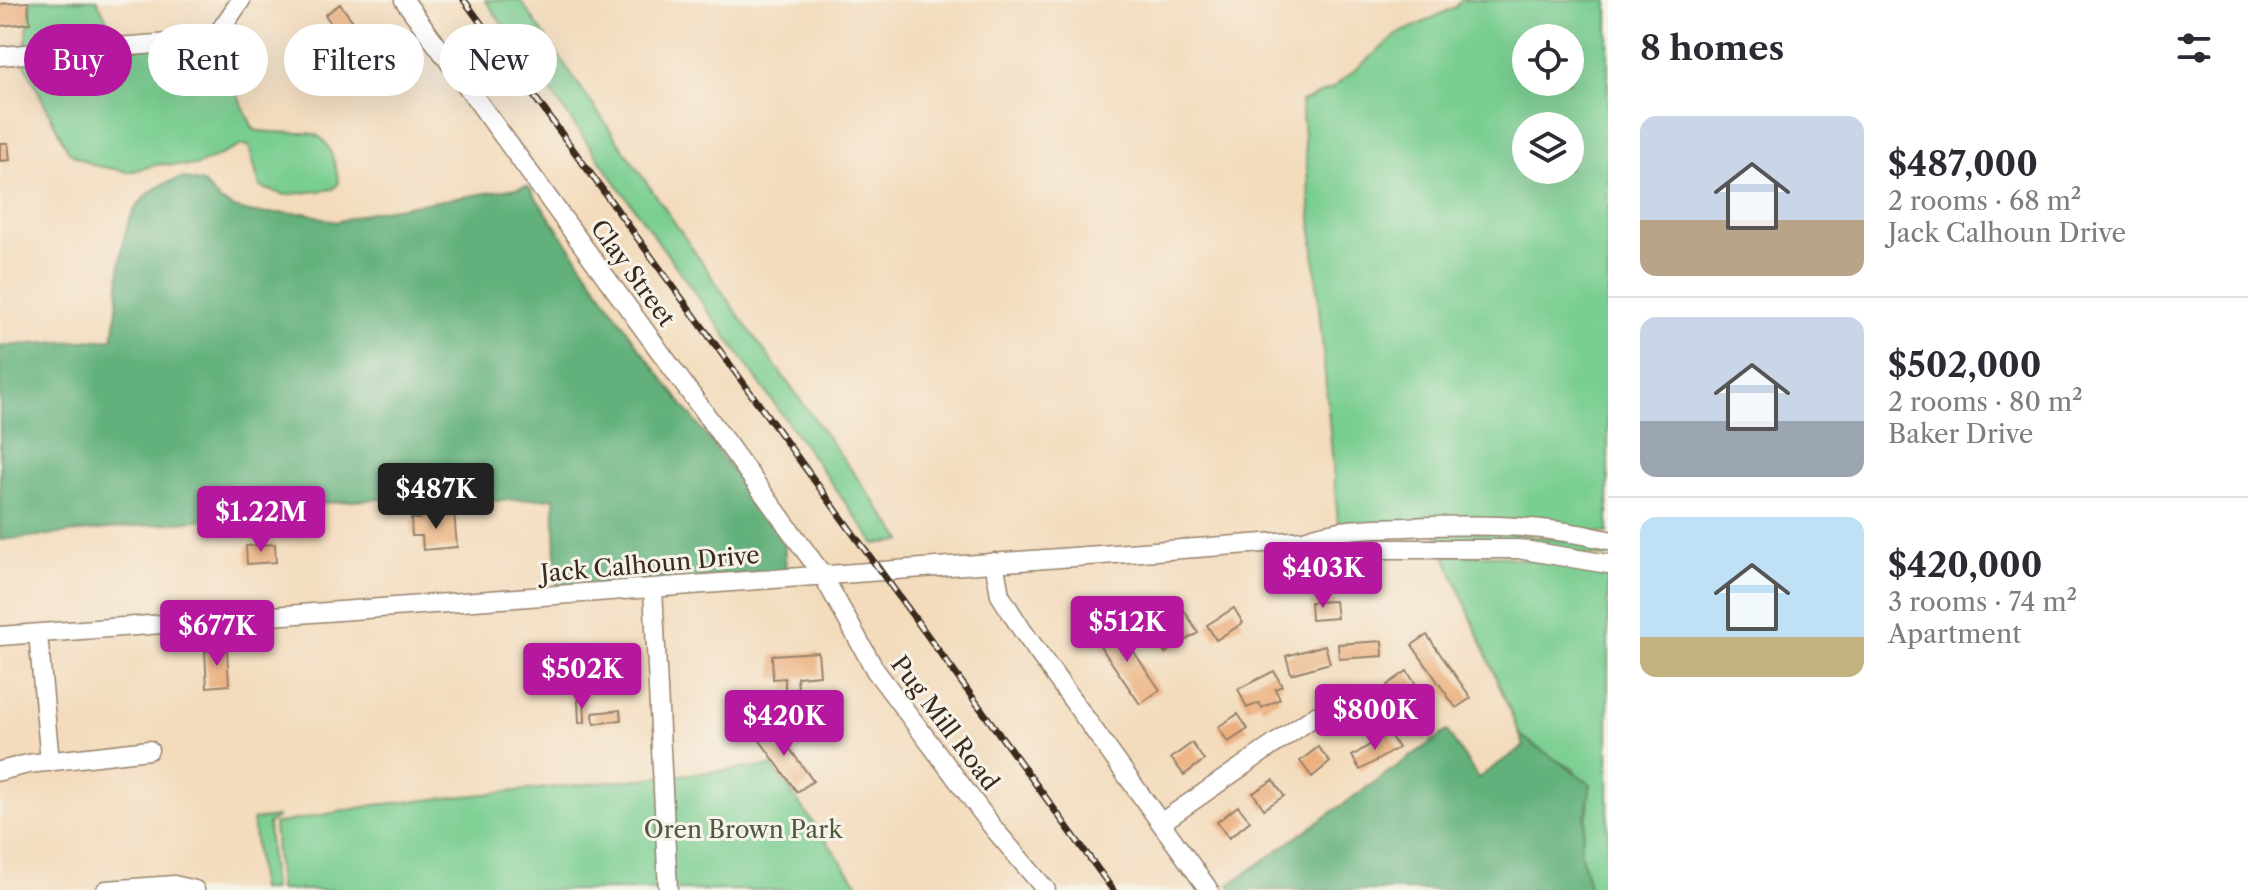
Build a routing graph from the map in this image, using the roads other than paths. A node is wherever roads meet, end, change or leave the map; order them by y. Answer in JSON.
{"nodes":[{"id":1,"x":241,"y":0,"type":"edge"},
{"id":2,"x":404,"y":0,"type":"edge"},
{"id":3,"x":0,"y":56,"type":"edge"},
{"id":4,"x":1304,"y":540,"type":"junction"},
{"id":5,"x":1608,"y":540,"type":"edge"},
{"id":6,"x":994,"y":562,"type":"junction"},
{"id":7,"x":1608,"y":564,"type":"edge"},
{"id":8,"x":822,"y":574,"type":"junction"},
{"id":9,"x":653,"y":588,"type":"junction"},
{"id":10,"x":38,"y":634,"type":"junction"},
{"id":11,"x":0,"y":636,"type":"edge"},
{"id":12,"x":1349,"y":712,"type":"dead end"},
{"id":13,"x":149,"y":750,"type":"dead end"},
{"id":14,"x":50,"y":762,"type":"junction"},
{"id":15,"x":0,"y":771,"type":"edge"},
{"id":16,"x":1162,"y":822,"type":"junction"},
{"id":17,"x":194,"y":889,"type":"edge"},
{"id":18,"x":106,"y":890,"type":"edge"},
{"id":19,"x":668,"y":890,"type":"edge"},
{"id":20,"x":1046,"y":890,"type":"edge"},
{"id":21,"x":1209,"y":890,"type":"edge"}],
"edges":[{"from":1,"to":3,"type":"street"},
{"from":2,"to":8,"type":"street","name":"Clay Street"},
{"from":4,"to":5,"type":"street","name":"Jack Calhoun Drive"},
{"from":4,"to":6,"type":"street","name":"Jack Calhoun Drive"},
{"from":4,"to":7,"type":"street","name":"Jack Calhoun Drive"},
{"from":6,"to":8,"type":"street","name":"Jack Calhoun Drive"},
{"from":6,"to":16,"type":"street"},
{"from":8,"to":9,"type":"street","name":"Jack Calhoun Drive"},
{"from":8,"to":20,"type":"street","name":"Pug Mill Road"},
{"from":9,"to":10,"type":"street","name":"Jack Calhoun Drive"},
{"from":9,"to":19,"type":"street"},
{"from":10,"to":11,"type":"street","name":"Jack Calhoun Drive"},
{"from":10,"to":14,"type":"street"},
{"from":12,"to":16,"type":"street"},
{"from":13,"to":14,"type":"street"},
{"from":14,"to":15,"type":"street"},
{"from":16,"to":21,"type":"street"},
{"from":17,"to":18,"type":"street"}]}
